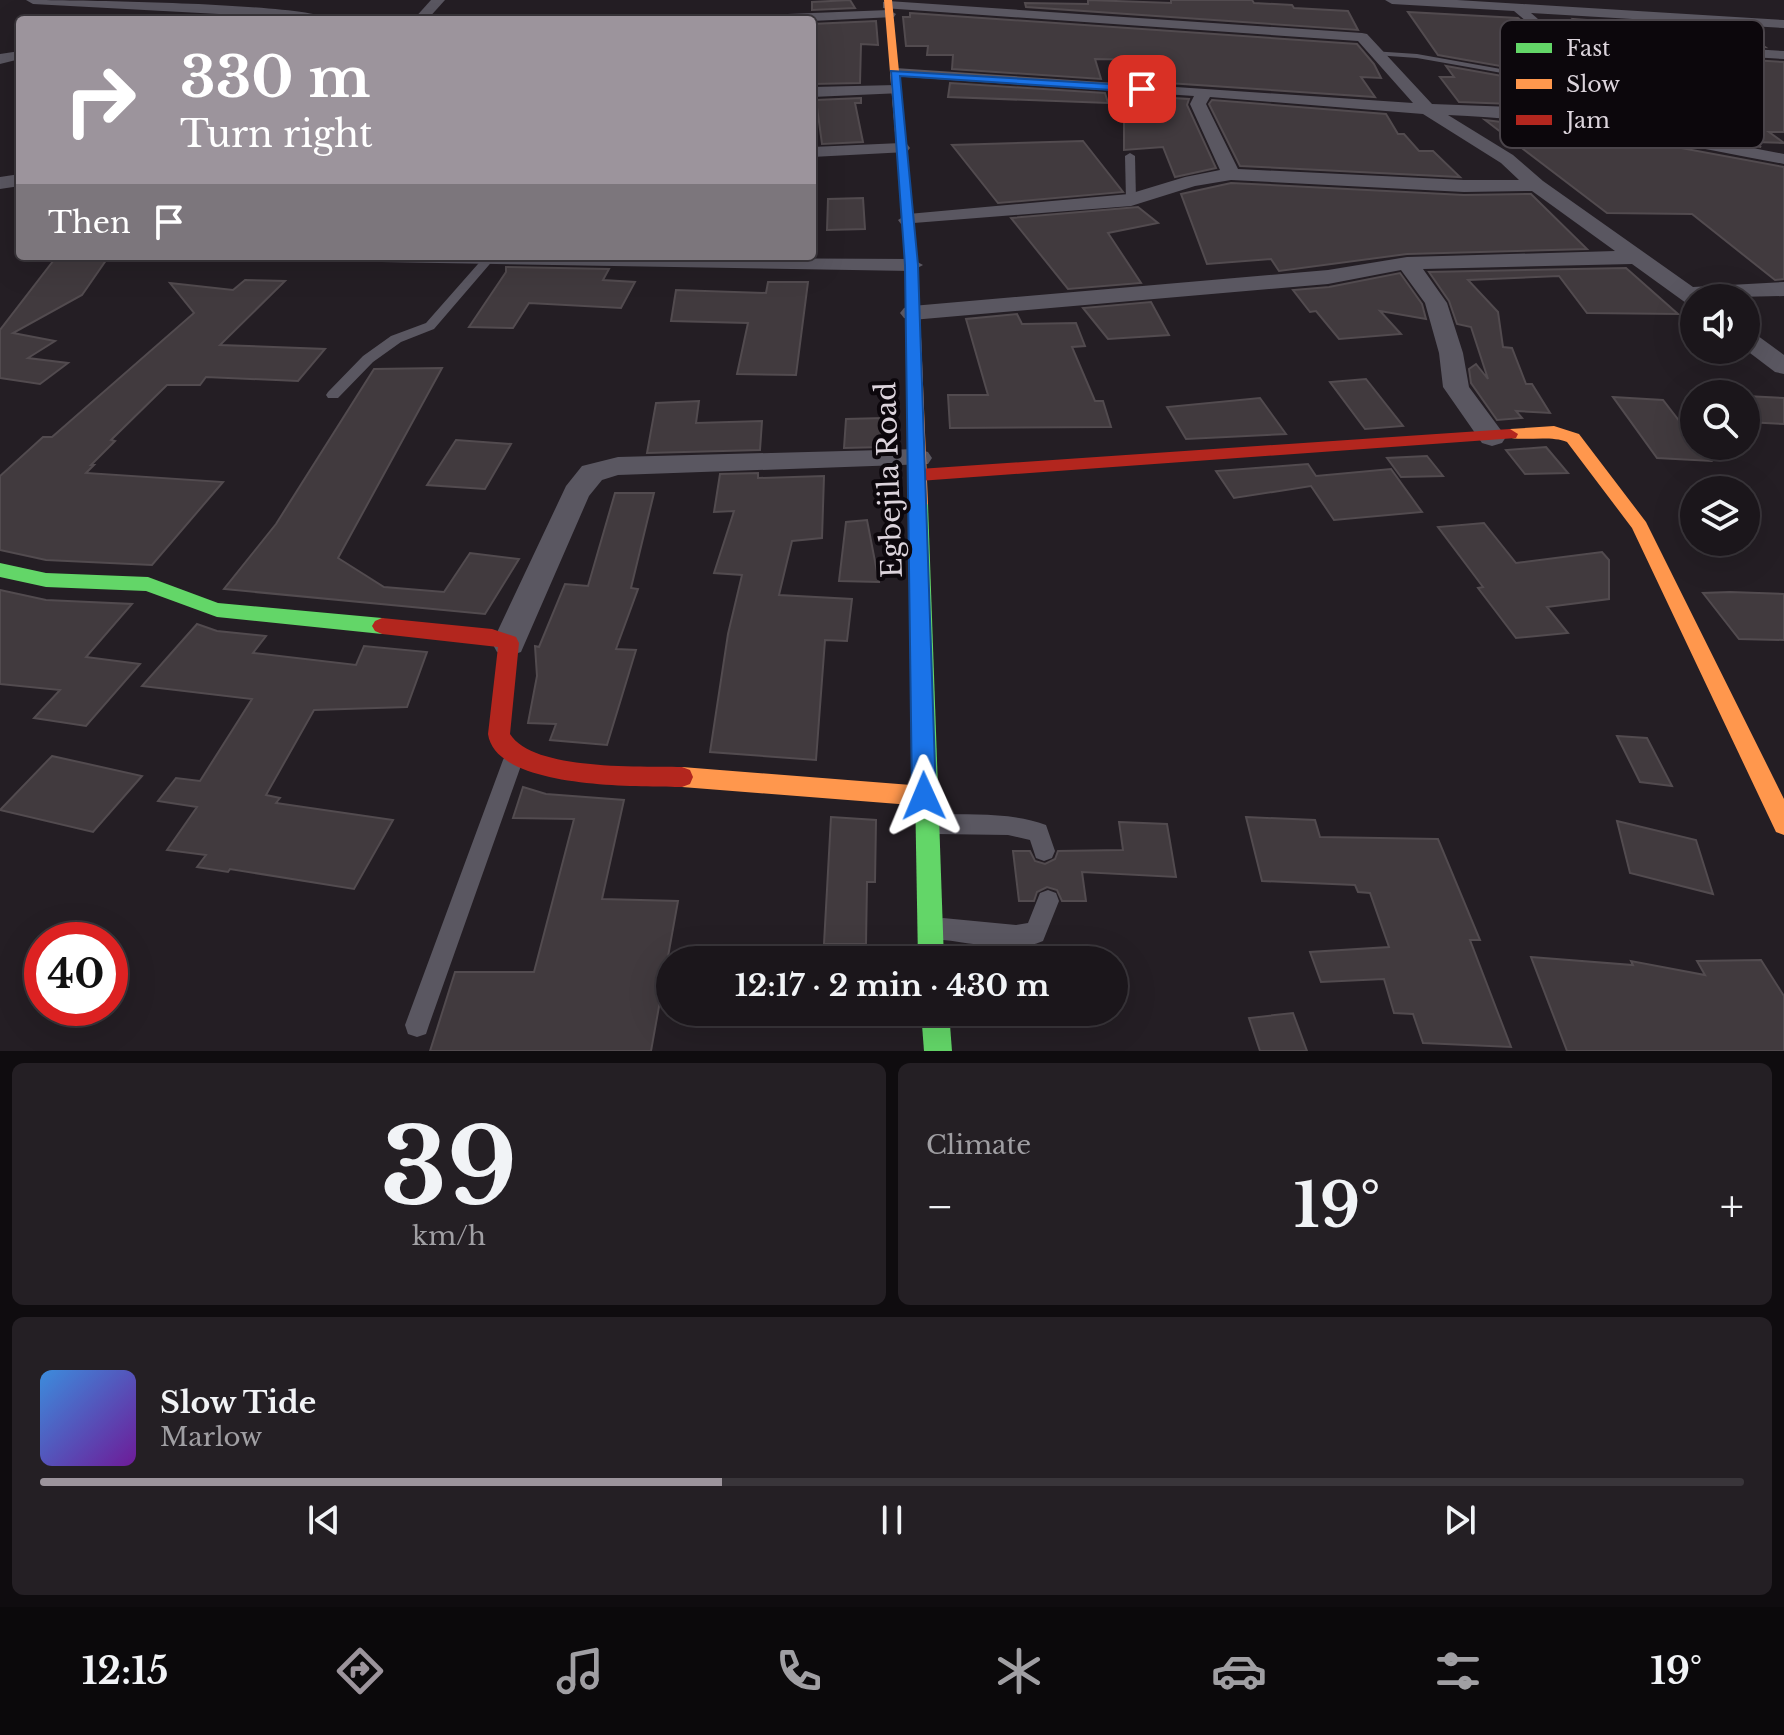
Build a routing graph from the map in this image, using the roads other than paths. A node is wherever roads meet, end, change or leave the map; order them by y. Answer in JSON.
{"nodes":[{"id":1,"x":33,"y":0,"type":"edge"},
{"id":2,"x":438,"y":0,"type":"edge"},
{"id":3,"x":1392,"y":0,"type":"edge"},
{"id":4,"x":888,"y":6,"type":"edge"},
{"id":5,"x":1736,"y":7,"type":"dead end"},
{"id":6,"x":1519,"y":9,"type":"junction"},
{"id":7,"x":245,"y":16,"type":"edge"},
{"id":8,"x":424,"y":16,"type":"edge"},
{"id":9,"x":782,"y":16,"type":"edge"},
{"id":10,"x":1531,"y":20,"type":"edge"},
{"id":11,"x":1719,"y":20,"type":"edge"},
{"id":12,"x":1752,"y":20,"type":"edge"},
{"id":13,"x":1764,"y":23,"type":"edge"},
{"id":14,"x":1784,"y":24,"type":"edge"},
{"id":15,"x":1375,"y":53,"type":"junction"},
{"id":16,"x":1764,"y":54,"type":"edge"},
{"id":17,"x":1784,"y":55,"type":"edge"},
{"id":18,"x":1500,"y":70,"type":"edge"},
{"id":19,"x":895,"y":82,"type":"junction"},
{"id":20,"x":816,"y":92,"type":"edge"},
{"id":21,"x":1204,"y":94,"type":"junction"},
{"id":22,"x":1427,"y":109,"type":"junction"},
{"id":23,"x":1500,"y":112,"type":"edge"},
{"id":24,"x":901,"y":148,"type":"junction"},
{"id":25,"x":1727,"y":148,"type":"edge"},
{"id":26,"x":816,"y":152,"type":"edge"},
{"id":27,"x":1130,"y":156,"type":"dead end"},
{"id":28,"x":1784,"y":159,"type":"edge"},
{"id":29,"x":1231,"y":174,"type":"junction"},
{"id":30,"x":1536,"y":185,"type":"junction"},
{"id":31,"x":1131,"y":200,"type":"junction"},
{"id":32,"x":908,"y":220,"type":"junction"},
{"id":33,"x":1636,"y":257,"type":"junction"},
{"id":34,"x":487,"y":260,"type":"edge"},
{"id":35,"x":692,"y":260,"type":"edge"},
{"id":36,"x":1407,"y":263,"type":"junction"},
{"id":37,"x":912,"y":265,"type":"junction"},
{"id":38,"x":1680,"y":288,"type":"edge"},
{"id":39,"x":1784,"y":289,"type":"edge"},
{"id":40,"x":1760,"y":291,"type":"edge"},
{"id":41,"x":912,"y":313,"type":"junction"},
{"id":42,"x":1760,"y":349,"type":"edge"},
{"id":43,"x":1784,"y":367,"type":"edge"},
{"id":44,"x":333,"y":395,"type":"dead end"},
{"id":45,"x":1492,"y":437,"type":"junction"},
{"id":46,"x":918,"y":467,"type":"junction"},
{"id":47,"x":0,"y":570,"type":"edge"},
{"id":48,"x":509,"y":643,"type":"junction"},
{"id":49,"x":515,"y":756,"type":"junction"},
{"id":50,"x":924,"y":796,"type":"junction"},
{"id":51,"x":925,"y":824,"type":"junction"},
{"id":52,"x":1784,"y":824,"type":"edge"},
{"id":53,"x":1044,"y":851,"type":"dead end"},
{"id":54,"x":1048,"y":901,"type":"dead end"},
{"id":55,"x":929,"y":928,"type":"junction"},
{"id":56,"x":930,"y":946,"type":"edge"},
{"id":57,"x":417,"y":1025,"type":"dead end"},
{"id":58,"x":936,"y":1026,"type":"edge"},
{"id":59,"x":938,"y":1051,"type":"edge"}],
"edges":[{"from":1,"to":7,"type":"street"},
{"from":2,"to":8,"type":"street"},
{"from":3,"to":6,"type":"street"},
{"from":4,"to":9,"type":"street"},
{"from":4,"to":15,"type":"street"},
{"from":4,"to":19,"type":"street","name":"Egbejila Road"},
{"from":5,"to":12,"type":"street"},
{"from":6,"to":10,"type":"street"},
{"from":6,"to":11,"type":"street"},
{"from":13,"to":14,"type":"street"},
{"from":15,"to":18,"type":"lane"},
{"from":15,"to":22,"type":"street"},
{"from":16,"to":17,"type":"street"},
{"from":19,"to":20,"type":"street"},
{"from":19,"to":21,"type":"street"},
{"from":19,"to":24,"type":"street","name":"Egbejila Road"},
{"from":21,"to":22,"type":"street"},
{"from":21,"to":29,"type":"street"},
{"from":22,"to":23,"type":"street"},
{"from":22,"to":30,"type":"street"},
{"from":24,"to":26,"type":"street"},
{"from":24,"to":32,"type":"street","name":"Egbejila Road"},
{"from":25,"to":28,"type":"street"},
{"from":27,"to":31,"type":"lane"},
{"from":29,"to":30,"type":"street"},
{"from":29,"to":31,"type":"street"},
{"from":30,"to":33,"type":"street"},
{"from":31,"to":32,"type":"street"},
{"from":32,"to":37,"type":"street","name":"Egbejila Road"},
{"from":33,"to":36,"type":"street"},
{"from":33,"to":38,"type":"street"},
{"from":34,"to":44,"type":"lane"},
{"from":35,"to":37,"type":"street"},
{"from":36,"to":41,"type":"street"},
{"from":36,"to":45,"type":"street"},
{"from":37,"to":41,"type":"street","name":"Egbejila Road"},
{"from":39,"to":40,"type":"street"},
{"from":41,"to":46,"type":"street","name":"Egbejila Road"},
{"from":42,"to":43,"type":"street"},
{"from":45,"to":46,"type":"street"},
{"from":45,"to":52,"type":"street"},
{"from":46,"to":48,"type":"street"},
{"from":46,"to":50,"type":"street","name":"Egbejila Road"},
{"from":47,"to":48,"type":"street"},
{"from":48,"to":49,"type":"street"},
{"from":49,"to":50,"type":"street"},
{"from":49,"to":57,"type":"lane"},
{"from":50,"to":51,"type":"street","name":"Egbejila Road"},
{"from":51,"to":53,"type":"lane"},
{"from":51,"to":55,"type":"street","name":"Egbejila Road"},
{"from":54,"to":55,"type":"lane"},
{"from":55,"to":56,"type":"street","name":"Egbejila Road"},
{"from":58,"to":59,"type":"street"}]}
